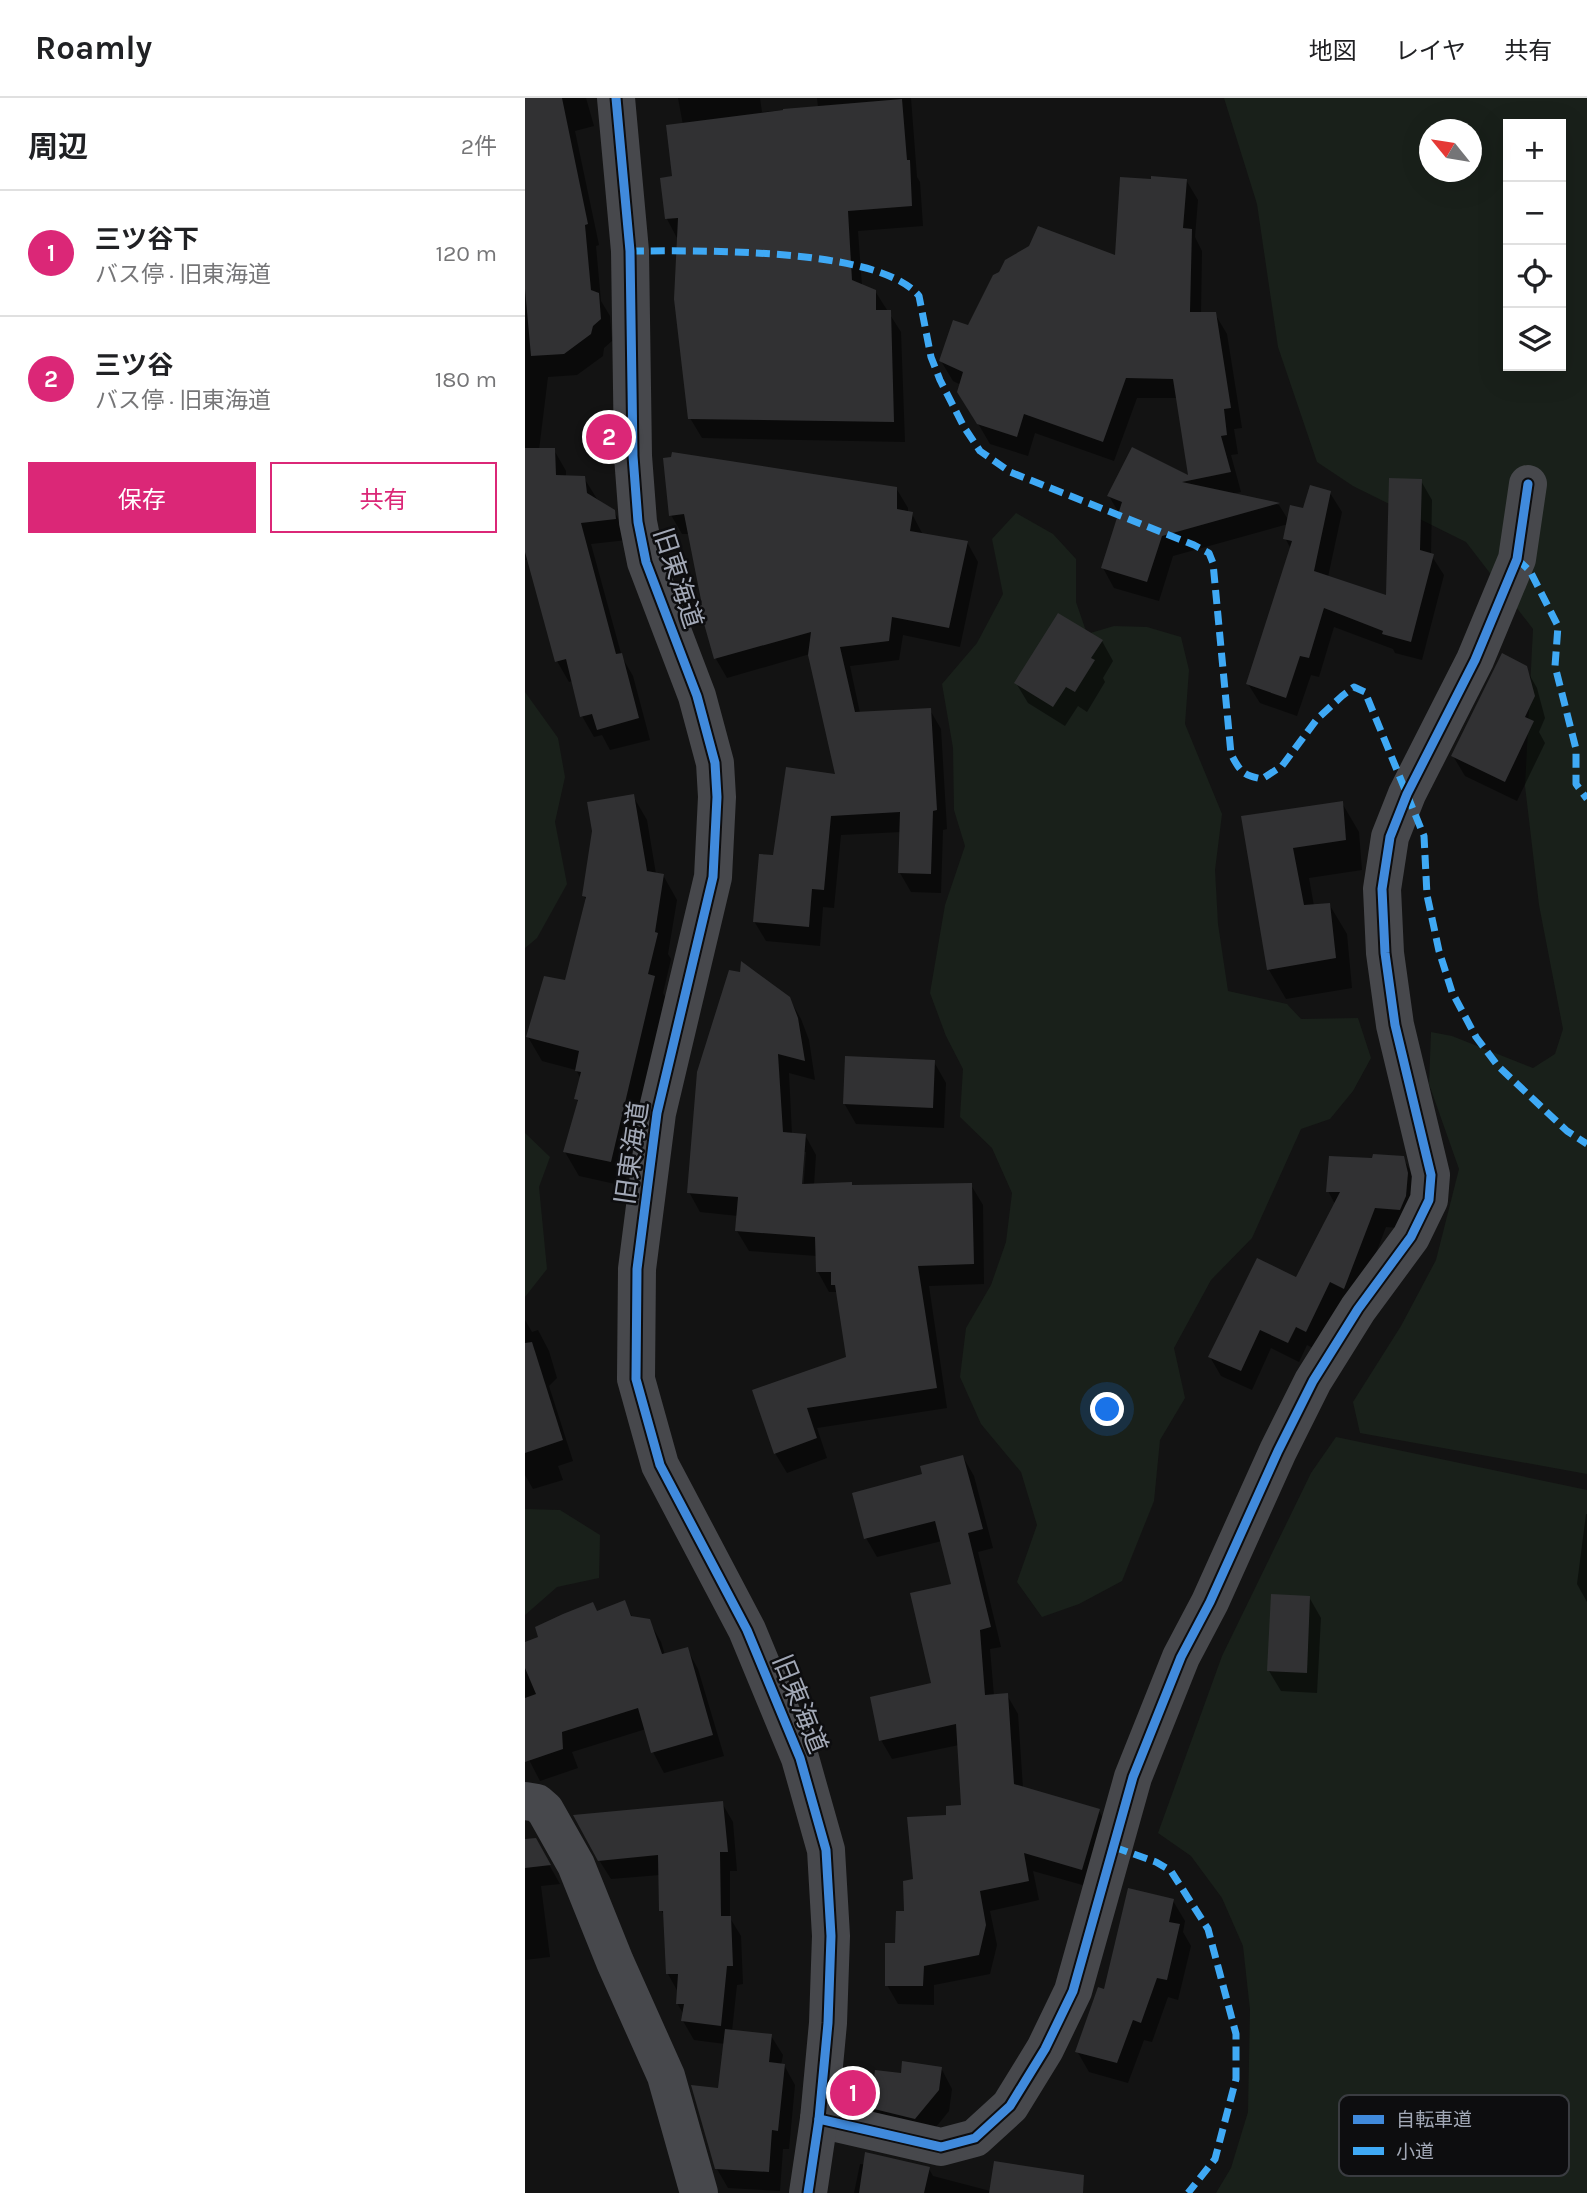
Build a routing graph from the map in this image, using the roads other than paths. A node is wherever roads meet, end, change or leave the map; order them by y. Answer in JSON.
{"nodes":[{"id":1,"x":616,"y":98,"type":"edge"},
{"id":2,"x":1528,"y":484,"type":"dead end"},
{"id":3,"x":525,"y":1801,"type":"edge"},
{"id":4,"x":819,"y":2119,"type":"junction"},
{"id":5,"x":699,"y":2193,"type":"edge"},
{"id":6,"x":808,"y":2193,"type":"edge"}],
"edges":[{"from":1,"to":4,"type":"street","name":"旧東海道"},
{"from":2,"to":4,"type":"street"},
{"from":3,"to":5,"type":"street"},
{"from":4,"to":6,"type":"street","name":"旧東海道"}]}
